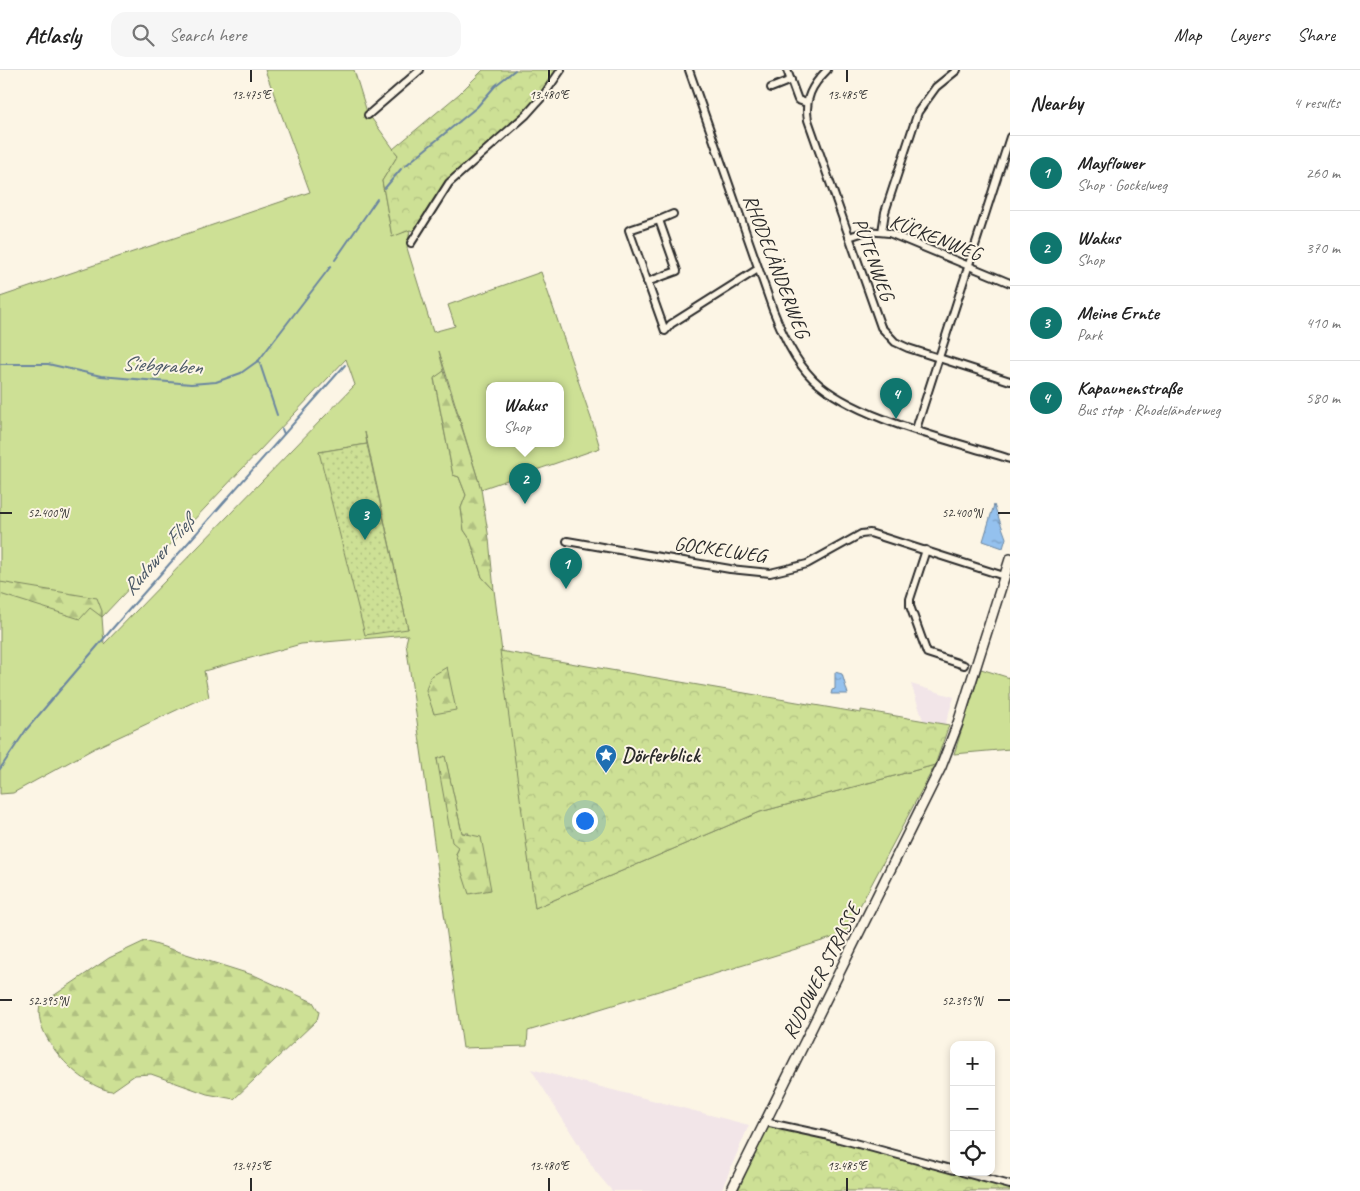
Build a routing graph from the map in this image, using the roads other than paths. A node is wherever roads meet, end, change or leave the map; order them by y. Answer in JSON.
{"nodes":[{"id":1,"x":420,"y":70,"type":"edge"},
{"id":2,"x":561,"y":70,"type":"edge"},
{"id":3,"x":689,"y":70,"type":"edge"},
{"id":4,"x":787,"y":70,"type":"edge"},
{"id":5,"x":827,"y":70,"type":"edge"},
{"id":6,"x":957,"y":70,"type":"edge"},
{"id":7,"x":791,"y":80,"type":"junction"},
{"id":8,"x":771,"y":88,"type":"dead end"},
{"id":9,"x":807,"y":103,"type":"junction"},
{"id":10,"x":368,"y":115,"type":"dead end"},
{"id":11,"x":1010,"y":137,"type":"edge"},
{"id":12,"x":672,"y":214,"type":"dead end"},
{"id":13,"x":659,"y":220,"type":"junction"},
{"id":14,"x":882,"y":232,"type":"junction"},
{"id":15,"x":849,"y":237,"type":"junction"},
{"id":16,"x":411,"y":243,"type":"dead end"},
{"id":17,"x":968,"y":266,"type":"junction"},
{"id":18,"x":758,"y":269,"type":"junction"},
{"id":19,"x":647,"y":282,"type":"junction"},
{"id":20,"x":1010,"y":284,"type":"edge"},
{"id":21,"x":939,"y":358,"type":"junction"},
{"id":22,"x":1010,"y":381,"type":"edge"},
{"id":23,"x":916,"y":429,"type":"junction"},
{"id":24,"x":1010,"y":459,"type":"edge"},
{"id":25,"x":567,"y":541,"type":"dead end"},
{"id":26,"x":926,"y":550,"type":"junction"},
{"id":27,"x":1010,"y":558,"type":"edge"},
{"id":28,"x":1004,"y":576,"type":"junction"},
{"id":29,"x":964,"y":665,"type":"dead end"},
{"id":30,"x":765,"y":1122,"type":"junction"},
{"id":31,"x":950,"y":1169,"type":"edge"},
{"id":32,"x":977,"y":1176,"type":"edge"},
{"id":33,"x":1010,"y":1185,"type":"edge"},
{"id":34,"x":731,"y":1191,"type":"edge"}],
"edges":[{"from":1,"to":10,"type":"street"},
{"from":2,"to":16,"type":"street"},
{"from":3,"to":18,"type":"street","name":"RHODELÄNDERWEG"},
{"from":4,"to":7,"type":"street"},
{"from":5,"to":9,"type":"street"},
{"from":6,"to":14,"type":"street"},
{"from":7,"to":8,"type":"street"},
{"from":7,"to":9,"type":"street"},
{"from":9,"to":15,"type":"street","name":"PUTENWEG"},
{"from":11,"to":17,"type":"street"},
{"from":12,"to":13,"type":"street"},
{"from":13,"to":19,"type":"street"},
{"from":13,"to":19,"type":"street"},
{"from":14,"to":15,"type":"street","name":"KÜCKENWEG"},
{"from":14,"to":17,"type":"street","name":"KÜCKENWEG"},
{"from":15,"to":21,"type":"street","name":"PUTENWEG"},
{"from":17,"to":20,"type":"street","name":"KÜCKENWEG"},
{"from":17,"to":21,"type":"street"},
{"from":18,"to":19,"type":"street"},
{"from":18,"to":23,"type":"street","name":"RHODELÄNDERWEG"},
{"from":21,"to":22,"type":"street","name":"PUTENWEG"},
{"from":21,"to":23,"type":"street"},
{"from":23,"to":24,"type":"street","name":"RHODELÄNDERWEG"},
{"from":25,"to":26,"type":"street","name":"GOCKELWEG"},
{"from":26,"to":28,"type":"street","name":"GOCKELWEG"},
{"from":26,"to":29,"type":"street"},
{"from":27,"to":28,"type":"street","name":"RUDOWER STRASSE"},
{"from":28,"to":30,"type":"street","name":"RUDOWER STRASSE"},
{"from":30,"to":31,"type":"street"},
{"from":30,"to":34,"type":"street","name":"RUDOWER STRASSE"},
{"from":32,"to":33,"type":"street"}]}
